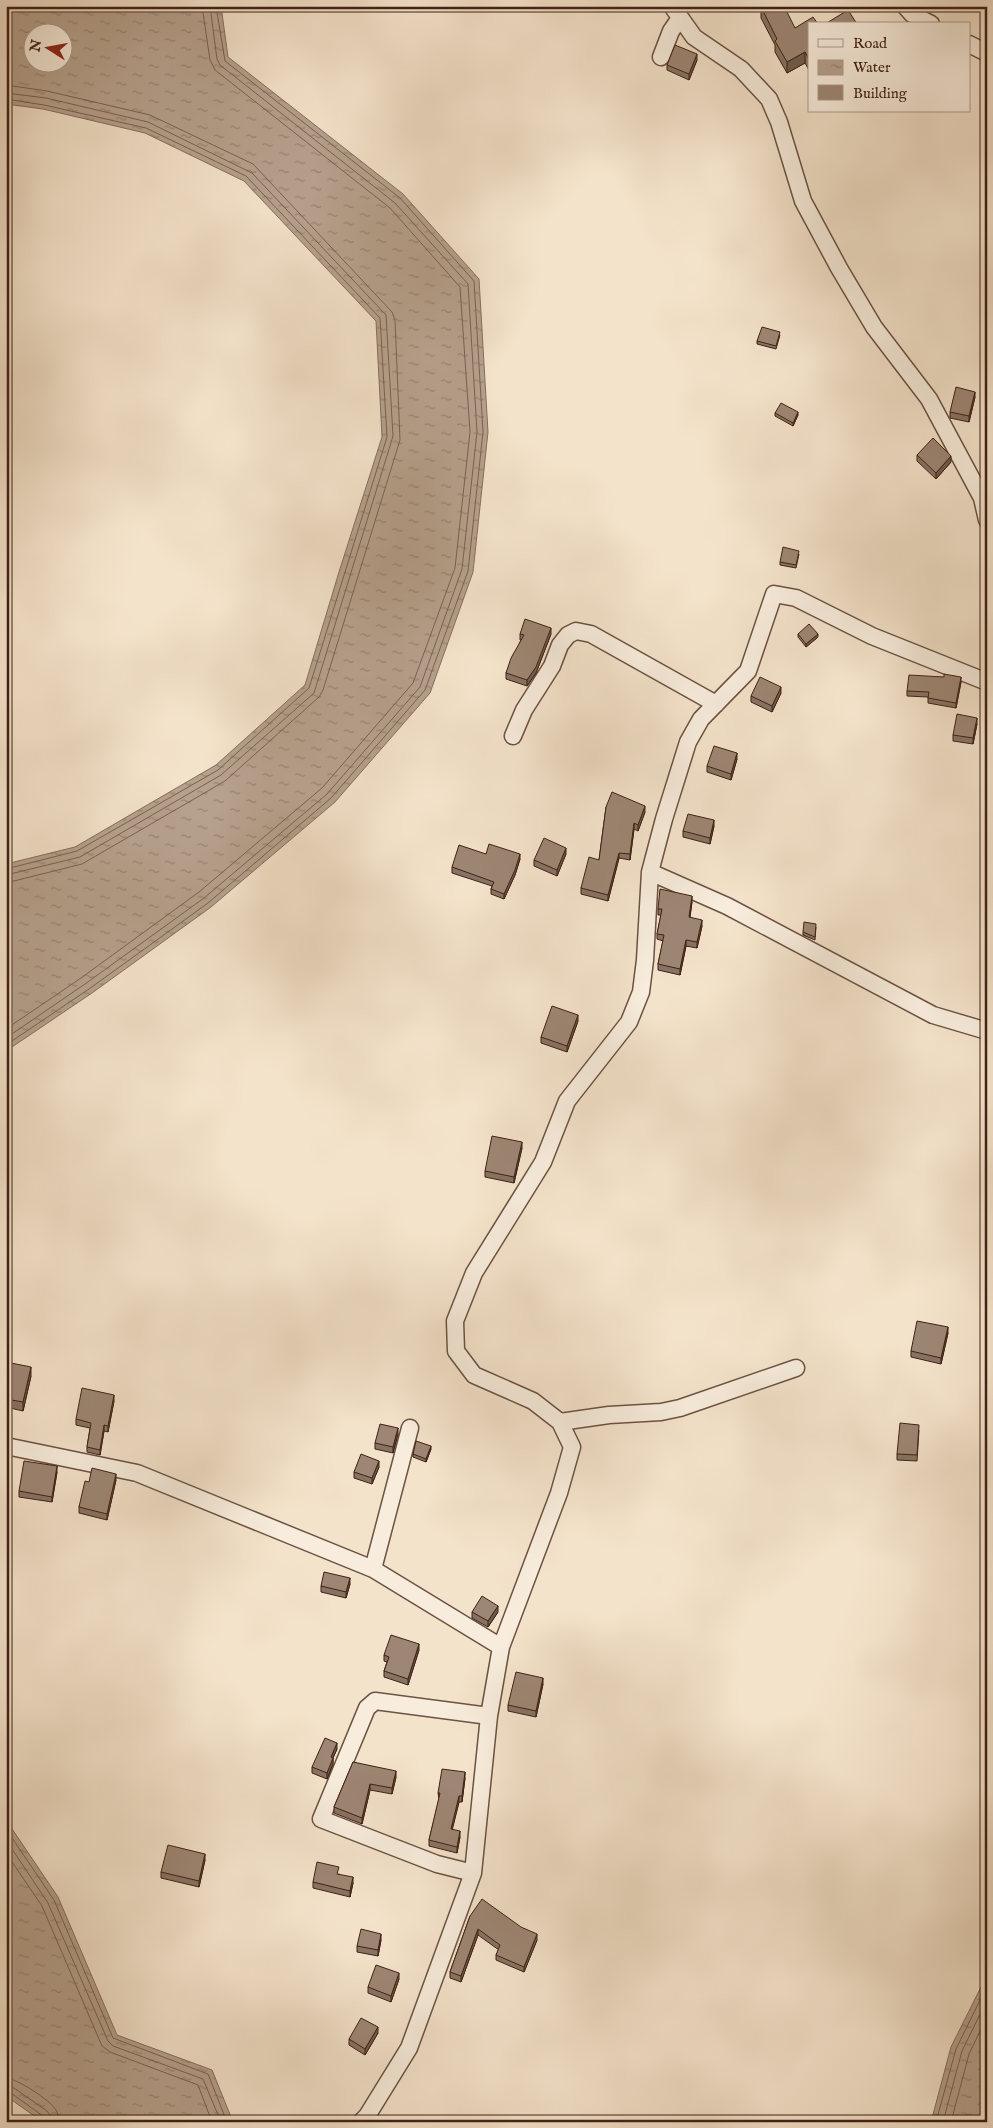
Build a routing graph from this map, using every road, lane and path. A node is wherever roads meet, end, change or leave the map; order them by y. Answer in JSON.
{"nodes":[{"id":1,"x":905,"y":6,"type":"edge"},
{"id":2,"x":676,"y":12,"type":"edge"},
{"id":3,"x":927,"y":22,"type":"edge"},
{"id":4,"x":970,"y":44,"type":"edge"},
{"id":5,"x":987,"y":53,"type":"edge"},
{"id":6,"x":661,"y":57,"type":"dead end"},
{"id":7,"x":987,"y":520,"type":"edge"},
{"id":8,"x":987,"y":682,"type":"edge"},
{"id":9,"x":716,"y":704,"type":"junction"},
{"id":10,"x":513,"y":736,"type":"dead end"},
{"id":11,"x":650,"y":872,"type":"junction"},
{"id":12,"x":987,"y":1031,"type":"edge"},
{"id":13,"x":796,"y":1368,"type":"dead end"},
{"id":14,"x":560,"y":1422,"type":"junction"},
{"id":15,"x":410,"y":1428,"type":"dead end"},
{"id":16,"x":6,"y":1446,"type":"edge"},
{"id":17,"x":373,"y":1569,"type":"junction"},
{"id":18,"x":501,"y":1647,"type":"junction"},
{"id":19,"x":489,"y":1716,"type":"junction"},
{"id":20,"x":473,"y":1873,"type":"junction"},
{"id":21,"x":360,"y":2122,"type":"edge"}],
"edges":[{"from":1,"to":3,"type":"street"},
{"from":2,"to":6,"type":"street"},
{"from":2,"to":7,"type":"street"},
{"from":4,"to":5,"type":"street"},
{"from":8,"to":9,"type":"street"},
{"from":9,"to":10,"type":"street"},
{"from":9,"to":11,"type":"street"},
{"from":11,"to":12,"type":"street"},
{"from":11,"to":14,"type":"street"},
{"from":13,"to":14,"type":"street"},
{"from":14,"to":18,"type":"street"},
{"from":15,"to":17,"type":"street"},
{"from":16,"to":17,"type":"street"},
{"from":17,"to":18,"type":"street"},
{"from":18,"to":19,"type":"street"},
{"from":19,"to":20,"type":"street"},
{"from":19,"to":20,"type":"street"},
{"from":20,"to":21,"type":"street"}]}
